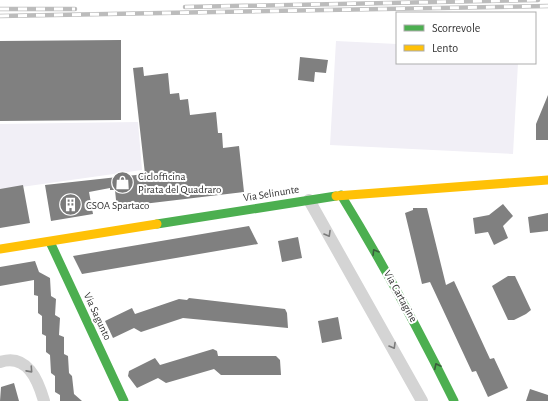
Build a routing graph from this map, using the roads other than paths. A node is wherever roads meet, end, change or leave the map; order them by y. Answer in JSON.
{"nodes":[{"id":1,"x":548,"y":180,"type":"edge"},
{"id":2,"x":341,"y":195,"type":"junction"},
{"id":3,"x":309,"y":200,"type":"junction"},
{"id":4,"x":50,"y":242,"type":"junction"},
{"id":5,"x":0,"y":249,"type":"edge"},
{"id":6,"x":0,"y":362,"type":"edge"},
{"id":7,"x":44,"y":401,"type":"edge"},
{"id":8,"x":124,"y":401,"type":"edge"},
{"id":9,"x":422,"y":401,"type":"edge"},
{"id":10,"x":454,"y":401,"type":"edge"}],
"edges":[{"from":1,"to":2,"type":"street","name":"Via Selinunte"},
{"from":2,"to":3,"type":"street","name":"Via Selinunte"},
{"from":10,"to":2,"type":"street","name":"Via Cartagine","one_way":true},
{"from":3,"to":4,"type":"street","name":"Via Selinunte"},
{"from":3,"to":9,"type":"street","one_way":true},
{"from":4,"to":5,"type":"street","name":"Via Selinunte"},
{"from":4,"to":8,"type":"street","name":"Via Sagunto"},
{"from":6,"to":7,"type":"street","one_way":true}]}
